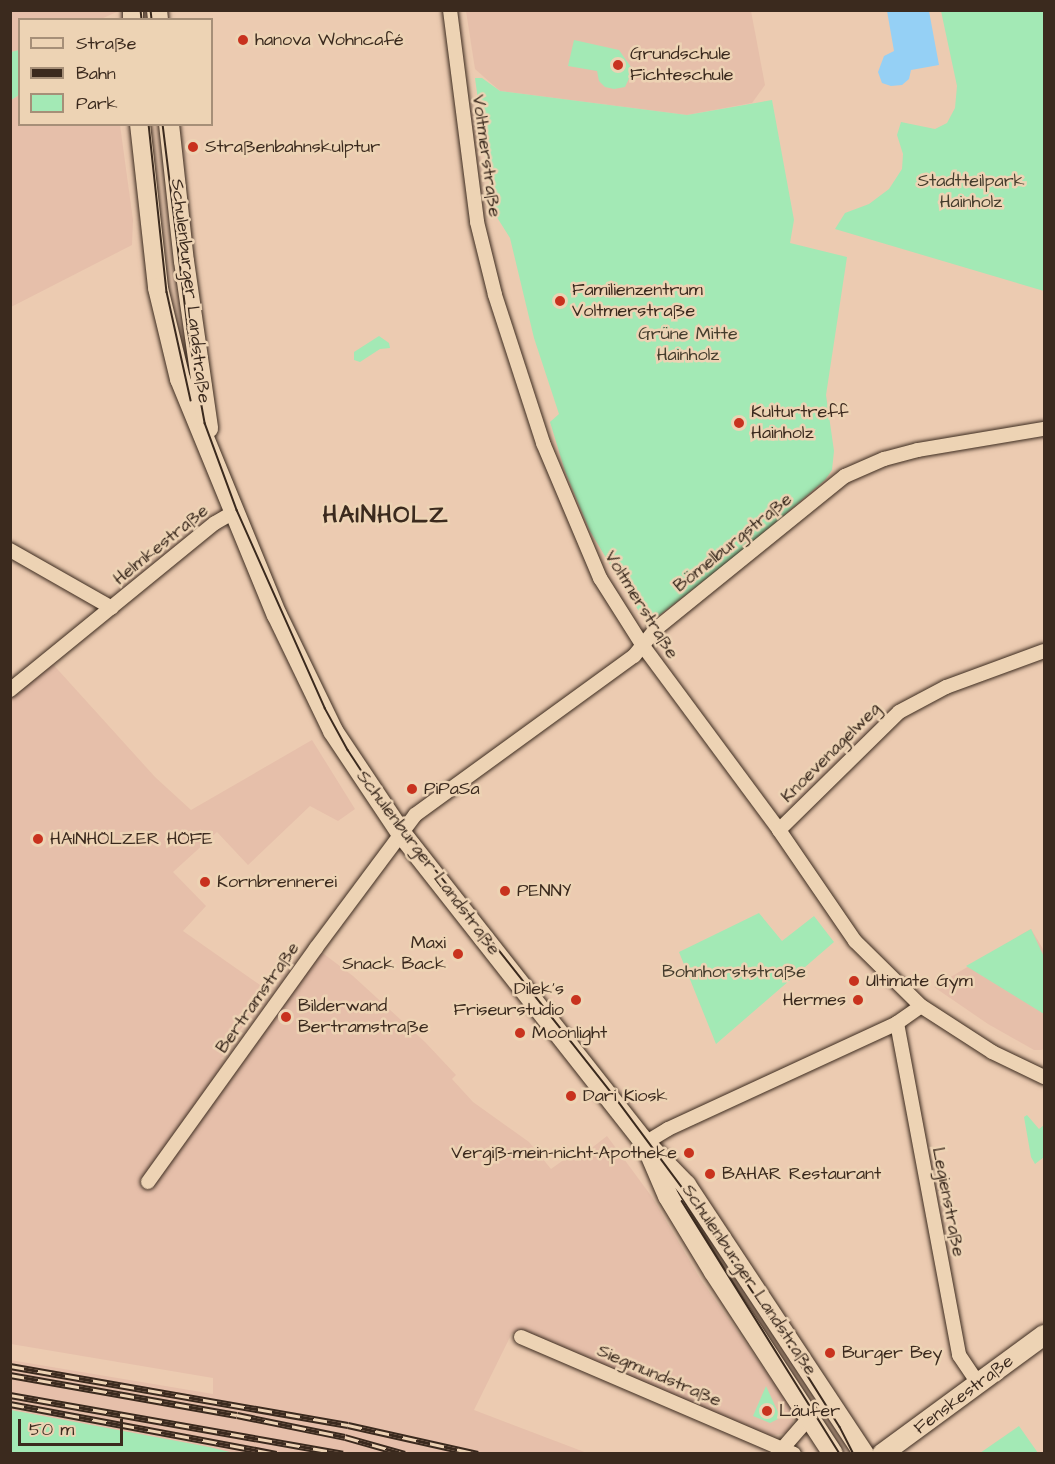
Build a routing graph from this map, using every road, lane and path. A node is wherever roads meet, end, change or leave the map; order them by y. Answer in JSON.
{"nodes":[{"id":1,"x":450,"y":10,"type":"edge"},
{"id":2,"x":140,"y":126,"type":"edge"},
{"id":3,"x":169,"y":126,"type":"edge"},
{"id":4,"x":1044,"y":429,"type":"edge"},
{"id":5,"x":213,"y":457,"type":"junction"},
{"id":6,"x":234,"y":512,"type":"junction"},
{"id":7,"x":10,"y":550,"type":"edge"},
{"id":8,"x":112,"y":608,"type":"junction"},
{"id":9,"x":643,"y":646,"type":"junction"},
{"id":10,"x":1044,"y":651,"type":"edge"},
{"id":11,"x":10,"y":690,"type":"edge"},
{"id":12,"x":779,"y":830,"type":"junction"},
{"id":13,"x":400,"y":834,"type":"junction"},
{"id":14,"x":921,"y":1006,"type":"junction"},
{"id":15,"x":897,"y":1023,"type":"junction"},
{"id":16,"x":1044,"y":1077,"type":"edge"},
{"id":17,"x":645,"y":1143,"type":"junction"},
{"id":18,"x":148,"y":1182,"type":"dead end"},
{"id":19,"x":1044,"y":1335,"type":"edge"},
{"id":20,"x":521,"y":1337,"type":"dead end"},
{"id":21,"x":978,"y":1383,"type":"junction"},
{"id":22,"x":809,"y":1418,"type":"junction"},
{"id":23,"x":788,"y":1451,"type":"edge"},
{"id":24,"x":833,"y":1454,"type":"edge"},
{"id":25,"x":864,"y":1454,"type":"edge"},
{"id":26,"x":882,"y":1454,"type":"edge"}],
"edges":[{"from":1,"to":9,"type":"street","name":"Voltmerstraße"},
{"from":2,"to":5,"type":"main road","name":"Schulenburger Landstraße"},
{"from":3,"to":5,"type":"main road","name":"Schulenburger Landstraße"},
{"from":4,"to":9,"type":"street","name":"Bömelburgstraße"},
{"from":5,"to":6,"type":"main road","name":"Schulenburger Landstraße"},
{"from":6,"to":8,"type":"street","name":"Helmkestraße"},
{"from":6,"to":13,"type":"main road","name":"Schulenburger Landstraße"},
{"from":7,"to":8,"type":"street","name":"Helmkestraße"},
{"from":8,"to":11,"type":"street","name":"Helmkestraße"},
{"from":9,"to":12,"type":"street","name":"Voltmerstraße"},
{"from":9,"to":13,"type":"street","name":"Bömelburgstraße"},
{"from":10,"to":12,"type":"street","name":"Knoevenagelweg"},
{"from":12,"to":14,"type":"street","name":"Voltmerstraße"},
{"from":13,"to":17,"type":"main road","name":"Schulenburger Landstraße"},
{"from":13,"to":18,"type":"street","name":"Bertramstraße"},
{"from":14,"to":15,"type":"street"},
{"from":14,"to":16,"type":"street","name":"Voltmerstraße"},
{"from":15,"to":17,"type":"street"},
{"from":15,"to":21,"type":"street","name":"Legienstraße"},
{"from":17,"to":22,"type":"main road","name":"Schulenburger Landstraße"},
{"from":17,"to":25,"type":"main road","name":"Schulenburger Landstraße"},
{"from":19,"to":21,"type":"main road","name":"Fenskestraße"},
{"from":20,"to":23,"type":"street","name":"Siegmundstraße"},
{"from":21,"to":26,"type":"main road","name":"Fenskestraße"},
{"from":22,"to":23,"type":"street","name":"Siegmundstraße"},
{"from":22,"to":24,"type":"main road","name":"Schulenburger Landstraße"}]}
